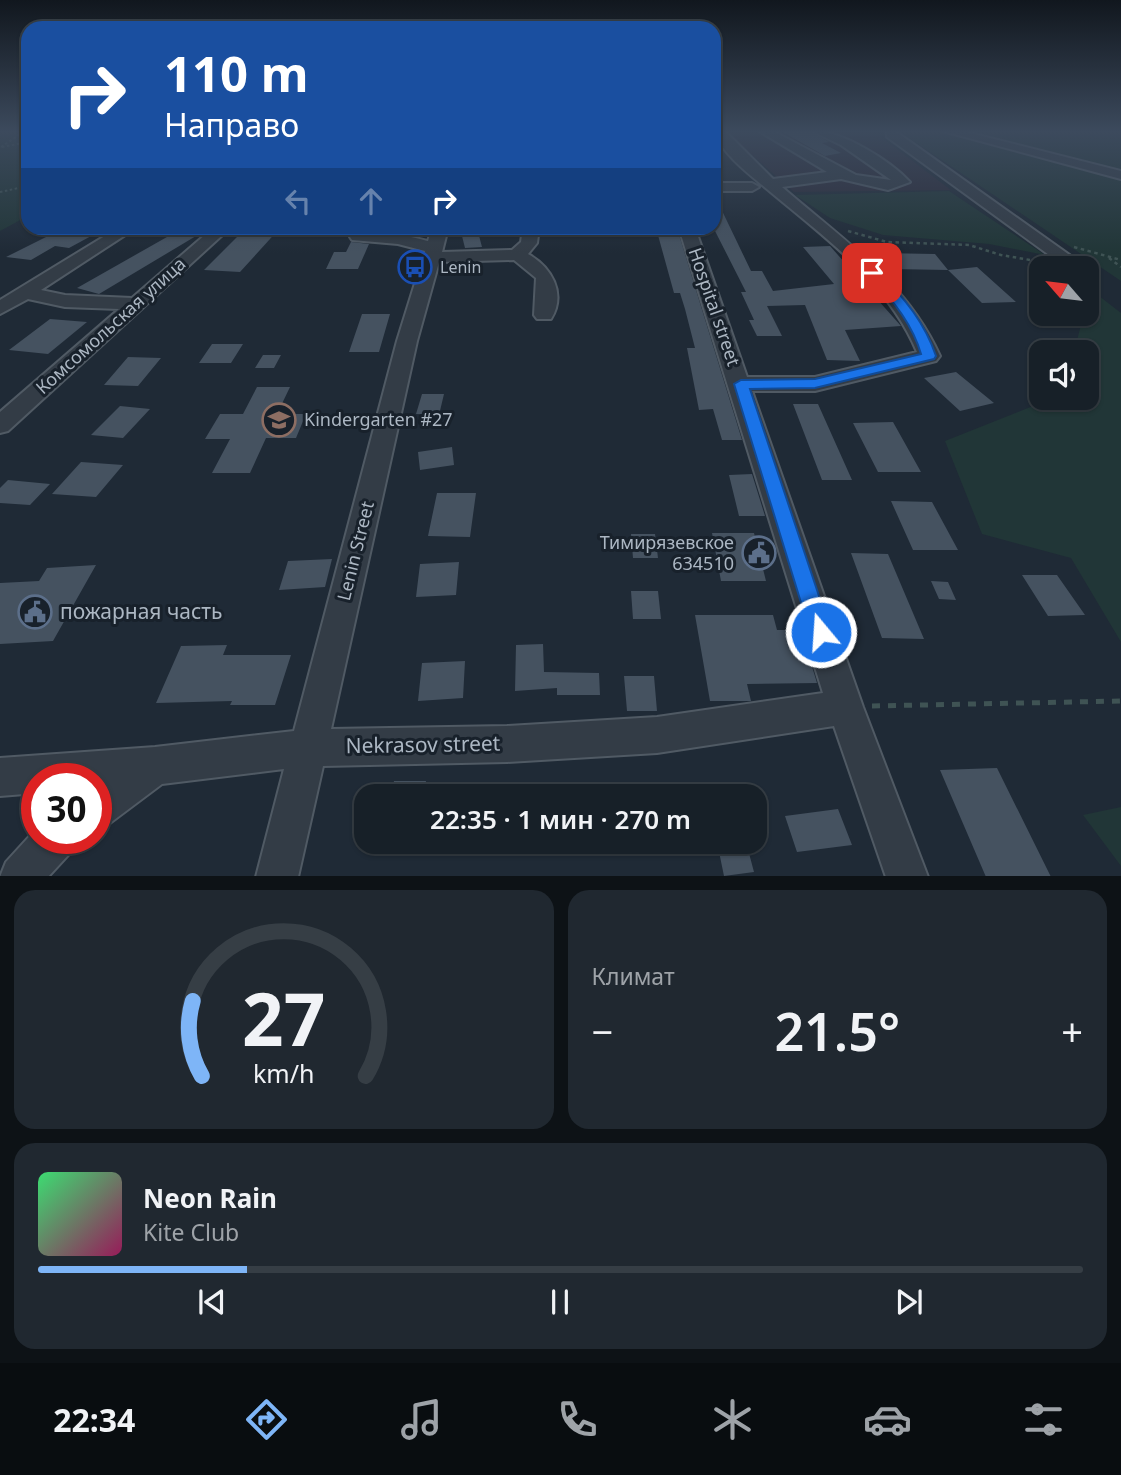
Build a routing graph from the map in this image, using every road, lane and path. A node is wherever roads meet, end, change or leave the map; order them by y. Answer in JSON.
{"nodes":[{"id":1,"x":750,"y":172,"type":"edge"},
{"id":2,"x":834,"y":172,"type":"edge"},
{"id":3,"x":888,"y":172,"type":"edge"},
{"id":4,"x":937,"y":172,"type":"edge"},
{"id":5,"x":839,"y":175,"type":"junction"},
{"id":6,"x":761,"y":186,"type":"junction"},
{"id":7,"x":721,"y":187,"type":"edge"},
{"id":8,"x":21,"y":188,"type":"edge"},
{"id":9,"x":0,"y":192,"type":"edge"},
{"id":10,"x":841,"y":228,"type":"dead end"},
{"id":11,"x":116,"y":235,"type":"edge"},
{"id":12,"x":214,"y":235,"type":"edge"},
{"id":13,"x":530,"y":235,"type":"edge"},
{"id":14,"x":689,"y":235,"type":"edge"},
{"id":15,"x":1032,"y":235,"type":"junction"},
{"id":16,"x":358,"y":237,"type":"dead end"},
{"id":17,"x":436,"y":244,"type":"edge"},
{"id":18,"x":517,"y":255,"type":"junction"},
{"id":19,"x":1105,"y":255,"type":"junction"},
{"id":20,"x":1062,"y":256,"type":"edge"},
{"id":21,"x":1029,"y":259,"type":"edge"},
{"id":22,"x":1121,"y":260,"type":"edge"},
{"id":23,"x":1121,"y":267,"type":"edge"},
{"id":24,"x":22,"y":292,"type":"junction"},
{"id":25,"x":138,"y":304,"type":"junction"},
{"id":26,"x":0,"y":308,"type":"edge"},
{"id":27,"x":544,"y":315,"type":"dead end"},
{"id":28,"x":741,"y":384,"type":"junction"},
{"id":29,"x":0,"y":425,"type":"edge"},
{"id":30,"x":1121,"y":701,"type":"edge"},
{"id":31,"x":845,"y":707,"type":"junction"},
{"id":32,"x":307,"y":748,"type":"junction"},
{"id":33,"x":155,"y":766,"type":"junction"},
{"id":34,"x":0,"y":777,"type":"edge"},
{"id":35,"x":112,"y":797,"type":"edge"},
{"id":36,"x":39,"y":854,"type":"edge"},
{"id":37,"x":23,"y":876,"type":"edge"},
{"id":38,"x":277,"y":876,"type":"edge"},
{"id":39,"x":907,"y":876,"type":"edge"}],
"edges":[{"from":1,"to":6,"type":"street"},
{"from":2,"to":5,"type":"street"},
{"from":3,"to":5,"type":"street"},
{"from":4,"to":15,"type":"street"},
{"from":5,"to":6,"type":"street"},
{"from":6,"to":7,"type":"street"},
{"from":6,"to":28,"type":"street"},
{"from":8,"to":9,"type":"path"},
{"from":10,"to":21,"type":"path"},
{"from":11,"to":24,"type":"street"},
{"from":12,"to":25,"type":"street","name":"Комсомольская улица"},
{"from":13,"to":18,"type":"street"},
{"from":14,"to":28,"type":"street","name":"Hospital street"},
{"from":15,"to":19,"type":"path"},
{"from":15,"to":20,"type":"street"},
{"from":16,"to":17,"type":"street"},
{"from":17,"to":18,"type":"street"},
{"from":17,"to":32,"type":"street","name":"Lenin Street"},
{"from":18,"to":27,"type":"street"},
{"from":19,"to":22,"type":"path"},
{"from":19,"to":23,"type":"path"},
{"from":24,"to":25,"type":"street"},
{"from":24,"to":26,"type":"street"},
{"from":25,"to":29,"type":"street","name":"Комсомольская улица"},
{"from":28,"to":31,"type":"street","name":"Hospital street"},
{"from":30,"to":31,"type":"path"},
{"from":31,"to":32,"type":"street","name":"Nekrasov street"},
{"from":31,"to":39,"type":"street","name":"Hospital street"},
{"from":32,"to":33,"type":"street","name":"Nekrasov street"},
{"from":32,"to":38,"type":"street","name":"Lenin Street"},
{"from":33,"to":34,"type":"street","name":"Nekrasov street"},
{"from":33,"to":35,"type":"street"},
{"from":36,"to":37,"type":"street"}]}
